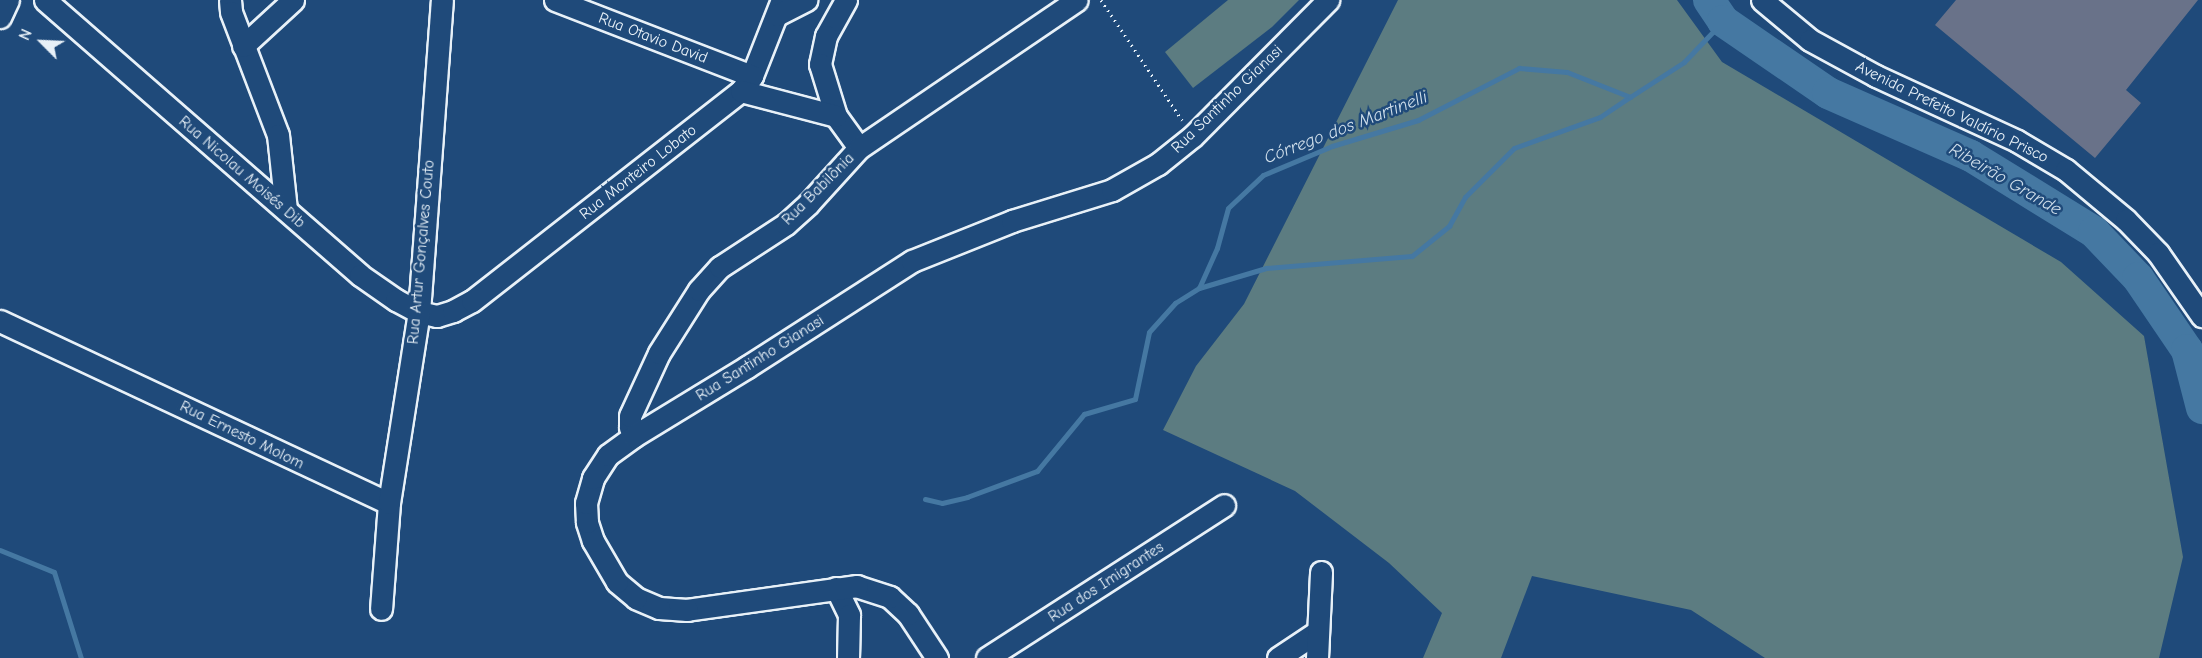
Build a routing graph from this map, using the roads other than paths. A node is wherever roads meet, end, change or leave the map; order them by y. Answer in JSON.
{"nodes":[{"id":1,"x":8,"y":0,"type":"edge"},
{"id":2,"x":45,"y":0,"type":"edge"},
{"id":3,"x":230,"y":0,"type":"edge"},
{"id":4,"x":293,"y":0,"type":"edge"},
{"id":5,"x":442,"y":0,"type":"edge"},
{"id":6,"x":555,"y":0,"type":"edge"},
{"id":7,"x":806,"y":0,"type":"edge"},
{"id":8,"x":846,"y":0,"type":"edge"},
{"id":9,"x":1077,"y":0,"type":"edge"},
{"id":10,"x":1328,"y":0,"type":"edge"},
{"id":11,"x":1762,"y":0,"type":"edge"},
{"id":12,"x":780,"y":7,"type":"edge"},
{"id":13,"x":0,"y":17,"type":"edge"},
{"id":14,"x":243,"y":46,"type":"junction"},
{"id":15,"x":746,"y":83,"type":"junction"},
{"id":16,"x":836,"y":116,"type":"junction"},
{"id":17,"x":859,"y":148,"type":"junction"},
{"id":18,"x":286,"y":210,"type":"junction"},
{"id":19,"x":453,"y":311,"type":"joint"},
{"id":20,"x":419,"y":312,"type":"junction"},
{"id":21,"x":2202,"y":316,"type":"edge"},
{"id":22,"x":0,"y":321,"type":"edge"},
{"id":23,"x":634,"y":435,"type":"junction"},
{"id":24,"x":389,"y":503,"type":"junction"},
{"id":25,"x":1224,"y":506,"type":"dead end"},
{"id":26,"x":1321,"y":572,"type":"dead end"},
{"id":27,"x":836,"y":588,"type":"junction"},
{"id":28,"x":381,"y":609,"type":"dead end"},
{"id":29,"x":1317,"y":632,"type":"junction"},
{"id":30,"x":848,"y":658,"type":"edge"},
{"id":31,"x":937,"y":658,"type":"edge"},
{"id":32,"x":987,"y":658,"type":"edge"},
{"id":33,"x":1278,"y":658,"type":"edge"},
{"id":34,"x":1317,"y":658,"type":"edge"}],
"edges":[{"from":1,"to":13,"type":"street"},
{"from":2,"to":18,"type":"street","name":"Rua Nicolau Moisés Dib"},
{"from":3,"to":14,"type":"street"},
{"from":4,"to":14,"type":"street"},
{"from":5,"to":20,"type":"street","name":"Rua Artur Gonçalves Couto"},
{"from":6,"to":15,"type":"street","name":"Rua Otavio David"},
{"from":7,"to":12,"type":"street"},
{"from":8,"to":16,"type":"street"},
{"from":9,"to":17,"type":"street","name":"Rua Babilônia"},
{"from":10,"to":23,"type":"street","name":"Rua Santinho Gianasi"},
{"from":11,"to":21,"type":"street","name":"Avenida Prefeito Valdírio Prisco"},
{"from":12,"to":15,"type":"street","name":"Rua Monteiro Lobato"},
{"from":14,"to":18,"type":"street"},
{"from":15,"to":16,"type":"street","name":"Rua Otavio David"},
{"from":15,"to":19,"type":"street","name":"Rua Monteiro Lobato"},
{"from":16,"to":17,"type":"street"},
{"from":17,"to":23,"type":"street","name":"Rua Babilônia"},
{"from":18,"to":20,"type":"street","name":"Rua Nicolau Moisés Dib"},
{"from":19,"to":20,"type":"street","name":"Rua Nicolau Moisés Dib"},
{"from":20,"to":24,"type":"street","name":"Rua Artur Gonçalves Couto"},
{"from":22,"to":24,"type":"street","name":"Rua Ernesto Molom"},
{"from":23,"to":27,"type":"street","name":"Rua Santinho Gianasi"},
{"from":24,"to":28,"type":"street"},
{"from":25,"to":32,"type":"street","name":"Rua dos Imigrantes"},
{"from":26,"to":29,"type":"street"},
{"from":27,"to":30,"type":"street"},
{"from":27,"to":31,"type":"street","name":"Rua Santinho Gianasi"},
{"from":29,"to":33,"type":"street"},
{"from":29,"to":34,"type":"street"}]}
